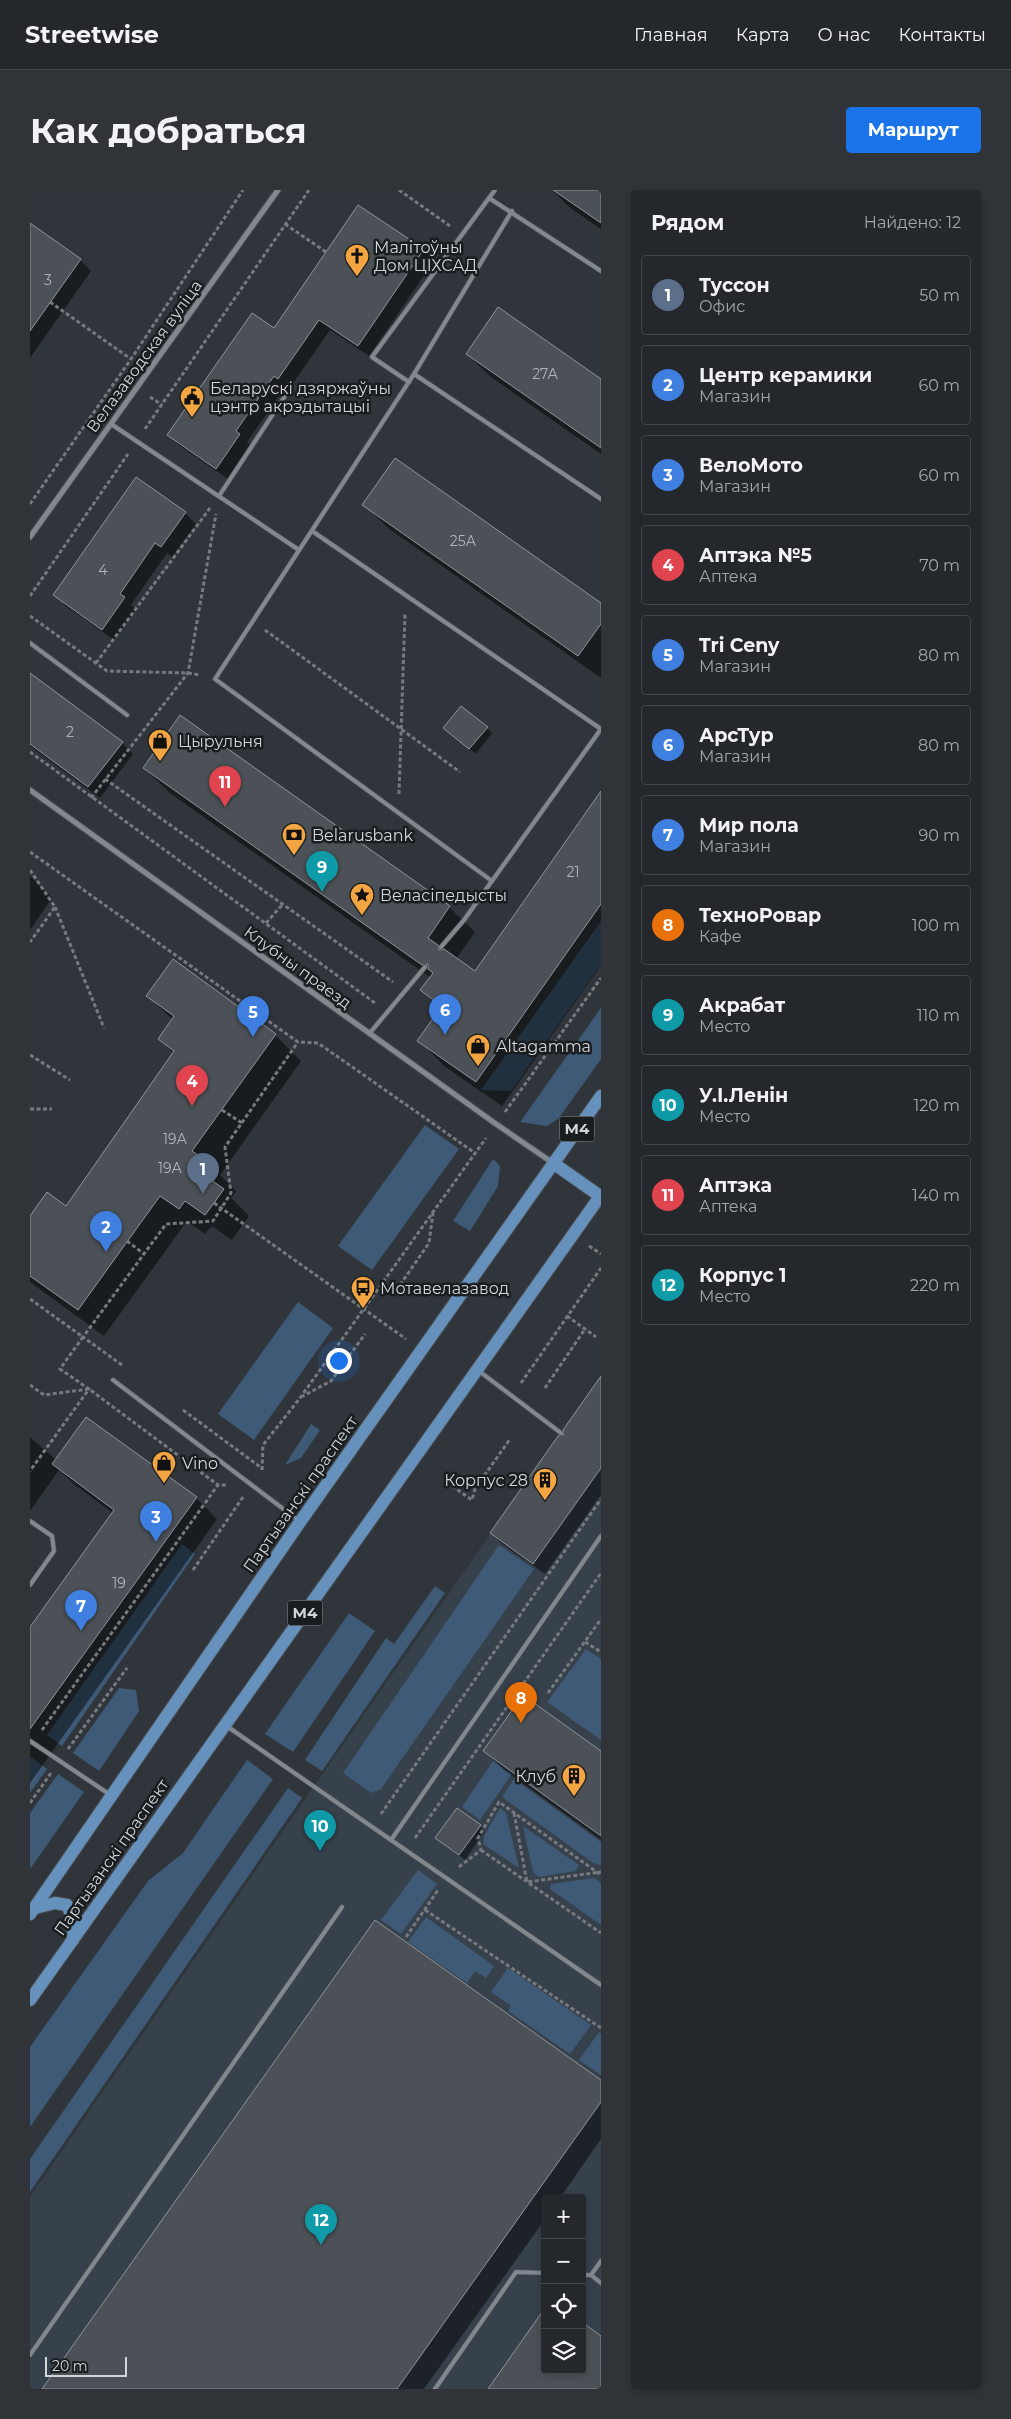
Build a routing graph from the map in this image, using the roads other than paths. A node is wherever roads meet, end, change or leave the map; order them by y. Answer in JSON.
{"nodes":[{"id":1,"x":278,"y":190,"type":"edge"},
{"id":2,"x":495,"y":190,"type":"edge"},
{"id":3,"x":489,"y":198,"type":"junction"},
{"id":4,"x":512,"y":211,"type":"junction"},
{"id":5,"x":601,"y":270,"type":"edge"},
{"id":6,"x":414,"y":374,"type":"junction"},
{"id":7,"x":409,"y":382,"type":"junction"},
{"id":8,"x":285,"y":396,"type":"dead end"},
{"id":9,"x":111,"y":424,"type":"junction"},
{"id":10,"x":219,"y":496,"type":"junction"},
{"id":11,"x":601,"y":499,"type":"edge"},
{"id":12,"x":312,"y":531,"type":"junction"},
{"id":13,"x":30,"y":537,"type":"edge"},
{"id":14,"x":299,"y":550,"type":"junction"},
{"id":15,"x":30,"y":643,"type":"edge"},
{"id":16,"x":127,"y":715,"type":"dead end"},
{"id":17,"x":30,"y":790,"type":"edge"},
{"id":18,"x":492,"y":881,"type":"junction"},
{"id":19,"x":441,"y":947,"type":"dead end"},
{"id":20,"x":426,"y":968,"type":"dead end"},
{"id":21,"x":369,"y":1034,"type":"junction"},
{"id":22,"x":601,"y":1096,"type":"edge"},
{"id":23,"x":553,"y":1163,"type":"junction"},
{"id":24,"x":600,"y":1196,"type":"edge"},
{"id":25,"x":478,"y":1370,"type":"junction"},
{"id":26,"x":113,"y":1380,"type":"dead end"},
{"id":27,"x":561,"y":1433,"type":"dead end"},
{"id":28,"x":30,"y":1521,"type":"edge"},
{"id":29,"x":300,"y":1522,"type":"junction"},
{"id":30,"x":601,"y":1536,"type":"edge"},
{"id":31,"x":30,"y":1585,"type":"edge"},
{"id":32,"x":226,"y":1725,"type":"junction"},
{"id":33,"x":31,"y":1741,"type":"edge"},
{"id":34,"x":113,"y":1796,"type":"junction"},
{"id":35,"x":391,"y":1840,"type":"junction"},
{"id":36,"x":342,"y":1907,"type":"dead end"},
{"id":37,"x":32,"y":1911,"type":"edge"},
{"id":38,"x":73,"y":1940,"type":"junction"},
{"id":39,"x":601,"y":1985,"type":"edge"},
{"id":40,"x":30,"y":2000,"type":"edge"},
{"id":41,"x":601,"y":2261,"type":"edge"},
{"id":42,"x":541,"y":2274,"type":"edge"},
{"id":43,"x":586,"y":2275,"type":"edge"},
{"id":44,"x":591,"y":2275,"type":"junction"},
{"id":45,"x":601,"y":2283,"type":"edge"},
{"id":46,"x":30,"y":2355,"type":"edge"},
{"id":47,"x":434,"y":2389,"type":"edge"}],
"edges":[{"from":1,"to":9,"type":"street","name":"Велазаводская вуліца"},
{"from":2,"to":3,"type":"lane"},
{"from":3,"to":4,"type":"lane"},
{"from":3,"to":7,"type":"lane"},
{"from":4,"to":5,"type":"lane"},
{"from":4,"to":6,"type":"lane"},
{"from":6,"to":7,"type":"lane"},
{"from":6,"to":11,"type":"lane"},
{"from":7,"to":12,"type":"lane"},
{"from":8,"to":10,"type":"lane"},
{"from":9,"to":10,"type":"lane"},
{"from":9,"to":13,"type":"street","name":"Велазаводская вуліца"},
{"from":10,"to":14,"type":"lane"},
{"from":12,"to":14,"type":"lane"},
{"from":12,"to":18,"type":"lane"},
{"from":14,"to":18,"type":"lane"},
{"from":15,"to":16,"type":"lane"},
{"from":17,"to":21,"type":"street","name":"Клубны праезд"},
{"from":18,"to":19,"type":"lane"},
{"from":20,"to":21,"type":"lane"},
{"from":21,"to":23,"type":"street","name":"Клубны праезд"},
{"from":22,"to":23,"type":"main road","name":"Партызанскі праспект","number":"М4"},
{"from":23,"to":24,"type":"main road"},
{"from":23,"to":29,"type":"main road","name":"Партызанскі праспект","number":"М4"},
{"from":24,"to":25,"type":"main road","name":"Партызанскі праспект","number":"М4"},
{"from":25,"to":27,"type":"lane"},
{"from":25,"to":32,"type":"main road","name":"Партызанскі праспект","number":"М4"},
{"from":26,"to":29,"type":"lane"},
{"from":28,"to":31,"type":"lane"},
{"from":29,"to":34,"type":"main road","name":"Партызанскі праспект","number":"М4"},
{"from":30,"to":35,"type":"lane"},
{"from":32,"to":35,"type":"lane"},
{"from":32,"to":38,"type":"main road","name":"Партызанскі праспект","number":"М4"},
{"from":33,"to":34,"type":"lane"},
{"from":34,"to":37,"type":"main road","name":"Партызанскі праспект","number":"М4"},
{"from":35,"to":39,"type":"lane"},
{"from":36,"to":46,"type":"lane"},
{"from":37,"to":38,"type":"main road"},
{"from":38,"to":40,"type":"main road","name":"Партызанскі праспект","number":"М4"},
{"from":41,"to":44,"type":"lane"},
{"from":42,"to":47,"type":"lane"},
{"from":43,"to":44,"type":"lane"},
{"from":44,"to":45,"type":"lane"}]}
